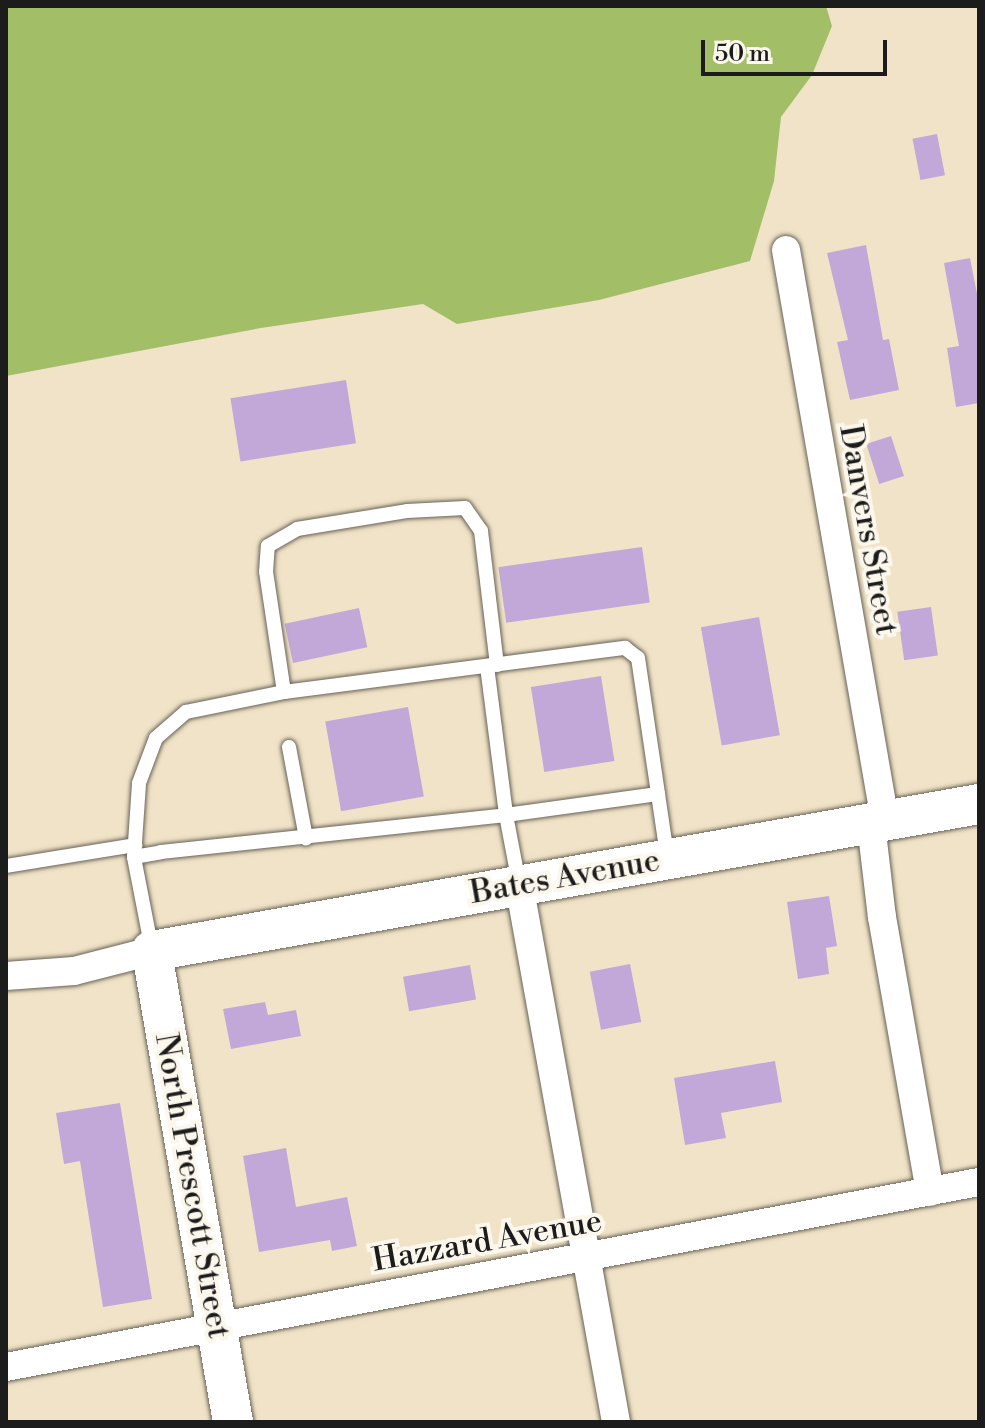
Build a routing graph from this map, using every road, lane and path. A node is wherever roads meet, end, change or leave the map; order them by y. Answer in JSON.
{"nodes":[{"id":1,"x":786,"y":250,"type":"dead end"},
{"id":2,"x":492,"y":665,"type":"junction"},
{"id":3,"x":284,"y":692,"type":"junction"},
{"id":4,"x":289,"y":747,"type":"dead end"},
{"id":5,"x":658,"y":794,"type":"junction"},
{"id":6,"x":979,"y":804,"type":"edge"},
{"id":7,"x":506,"y":815,"type":"junction"},
{"id":8,"x":878,"y":822,"type":"junction"},
{"id":9,"x":306,"y":838,"type":"junction"},
{"id":10,"x":135,"y":851,"type":"junction"},
{"id":11,"x":668,"y":859,"type":"junction"},
{"id":12,"x":6,"y":866,"type":"edge"},
{"id":13,"x":519,"y":884,"type":"junction"},
{"id":14,"x":152,"y":951,"type":"junction"},
{"id":15,"x":6,"y":976,"type":"edge"},
{"id":16,"x":979,"y":1182,"type":"edge"},
{"id":17,"x":930,"y":1192,"type":"junction"},
{"id":18,"x":586,"y":1258,"type":"junction"},
{"id":19,"x":217,"y":1325,"type":"junction"},
{"id":20,"x":6,"y":1367,"type":"edge"},
{"id":21,"x":233,"y":1422,"type":"edge"},
{"id":22,"x":616,"y":1422,"type":"edge"}],
"edges":[{"from":1,"to":8,"type":"street","name":"Danvers Street"},
{"from":2,"to":3,"type":"lane"},
{"from":2,"to":3,"type":"lane"},
{"from":2,"to":5,"type":"lane"},
{"from":2,"to":7,"type":"lane"},
{"from":3,"to":10,"type":"lane"},
{"from":4,"to":9,"type":"lane"},
{"from":5,"to":7,"type":"lane"},
{"from":5,"to":11,"type":"lane"},
{"from":6,"to":8,"type":"street","name":"Bates Avenue"},
{"from":7,"to":9,"type":"lane"},
{"from":7,"to":13,"type":"lane"},
{"from":8,"to":11,"type":"street","name":"Bates Avenue"},
{"from":8,"to":17,"type":"street","name":"Danvers Street"},
{"from":9,"to":10,"type":"lane"},
{"from":10,"to":12,"type":"lane"},
{"from":10,"to":14,"type":"lane"},
{"from":11,"to":13,"type":"street","name":"Bates Avenue"},
{"from":13,"to":14,"type":"street","name":"Bates Avenue"},
{"from":13,"to":18,"type":"street"},
{"from":14,"to":15,"type":"street"},
{"from":14,"to":19,"type":"street","name":"North Prescott Street"},
{"from":16,"to":17,"type":"street","name":"Hazzard Avenue"},
{"from":17,"to":18,"type":"street","name":"Hazzard Avenue"},
{"from":18,"to":19,"type":"street","name":"Hazzard Avenue"},
{"from":18,"to":22,"type":"street"},
{"from":19,"to":20,"type":"street","name":"Hazzard Avenue"},
{"from":19,"to":21,"type":"street","name":"North Prescott Street"}]}
